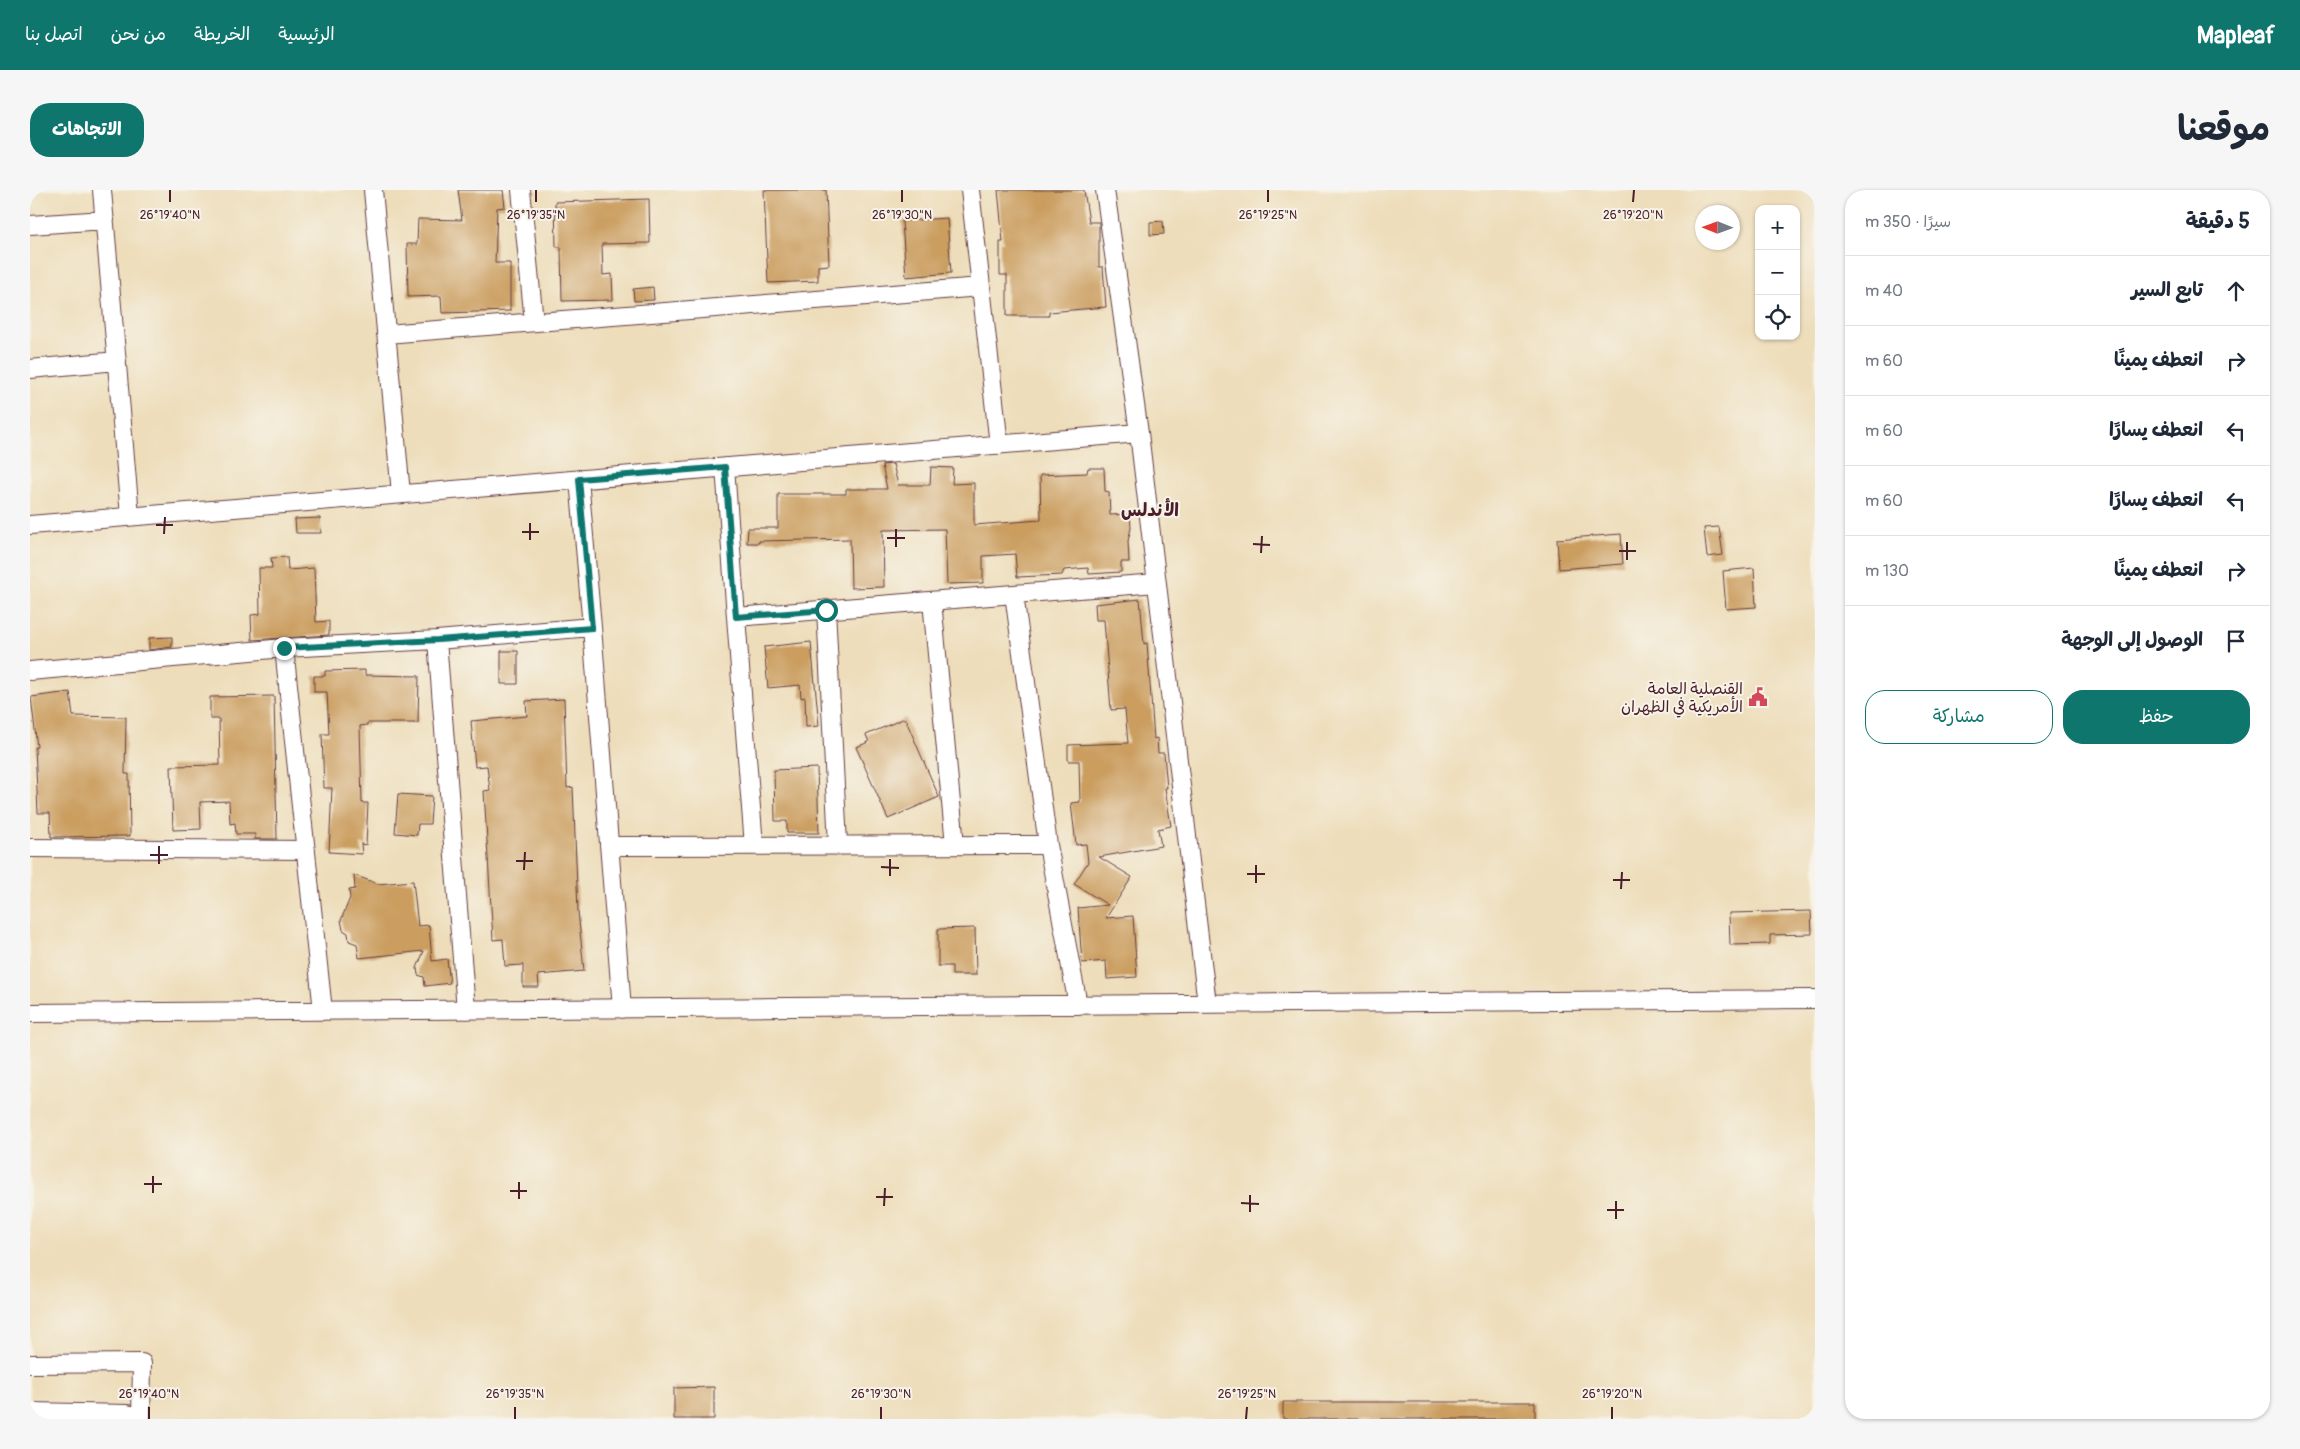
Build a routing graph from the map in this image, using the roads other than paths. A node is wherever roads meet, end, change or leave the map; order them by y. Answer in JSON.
{"nodes":[{"id":1,"x":102,"y":190,"type":"edge"},
{"id":2,"x":373,"y":190,"type":"edge"},
{"id":3,"x":521,"y":190,"type":"edge"},
{"id":4,"x":970,"y":190,"type":"edge"},
{"id":5,"x":1105,"y":190,"type":"edge"},
{"id":6,"x":104,"y":220,"type":"junction"},
{"id":7,"x":30,"y":225,"type":"edge"},
{"id":8,"x":981,"y":287,"type":"junction"},
{"id":9,"x":534,"y":322,"type":"junction"},
{"id":10,"x":386,"y":334,"type":"junction"},
{"id":11,"x":116,"y":362,"type":"junction"},
{"id":12,"x":30,"y":369,"type":"edge"},
{"id":13,"x":1139,"y":433,"type":"junction"},
{"id":14,"x":1000,"y":445,"type":"junction"},
{"id":15,"x":725,"y":467,"type":"junction"},
{"id":16,"x":579,"y":479,"type":"junction"},
{"id":17,"x":401,"y":494,"type":"junction"},
{"id":18,"x":130,"y":516,"type":"junction"},
{"id":19,"x":30,"y":525,"type":"edge"},
{"id":20,"x":1157,"y":583,"type":"junction"},
{"id":21,"x":1014,"y":594,"type":"junction"},
{"id":22,"x":932,"y":601,"type":"junction"},
{"id":23,"x":826,"y":610,"type":"junction"},
{"id":24,"x":736,"y":617,"type":"junction"},
{"id":25,"x":592,"y":628,"type":"junction"},
{"id":26,"x":438,"y":640,"type":"junction"},
{"id":27,"x":284,"y":648,"type":"junction"},
{"id":28,"x":30,"y":671,"type":"edge"},
{"id":29,"x":838,"y":845,"type":"junction"},
{"id":30,"x":955,"y":845,"type":"junction"},
{"id":31,"x":1048,"y":845,"type":"junction"},
{"id":32,"x":609,"y":846,"type":"junction"},
{"id":33,"x":754,"y":846,"type":"junction"},
{"id":34,"x":30,"y":848,"type":"edge"},
{"id":35,"x":306,"y":850,"type":"junction"},
{"id":36,"x":1815,"y":1000,"type":"edge"},
{"id":37,"x":1207,"y":1004,"type":"junction"},
{"id":38,"x":1078,"y":1006,"type":"junction"},
{"id":39,"x":622,"y":1009,"type":"junction"},
{"id":40,"x":466,"y":1010,"type":"junction"},
{"id":41,"x":323,"y":1011,"type":"junction"},
{"id":42,"x":30,"y":1013,"type":"edge"},
{"id":43,"x":30,"y":1364,"type":"edge"},
{"id":44,"x":30,"y":1412,"type":"edge"},
{"id":45,"x":141,"y":1419,"type":"edge"}],
"edges":[{"from":1,"to":6,"type":"street"},
{"from":2,"to":10,"type":"street"},
{"from":3,"to":9,"type":"street"},
{"from":4,"to":8,"type":"street"},
{"from":5,"to":13,"type":"street"},
{"from":6,"to":7,"type":"street"},
{"from":6,"to":11,"type":"street"},
{"from":8,"to":9,"type":"street"},
{"from":8,"to":14,"type":"street"},
{"from":9,"to":10,"type":"street"},
{"from":10,"to":17,"type":"street"},
{"from":11,"to":12,"type":"street"},
{"from":11,"to":18,"type":"street"},
{"from":13,"to":14,"type":"street"},
{"from":13,"to":20,"type":"street"},
{"from":14,"to":15,"type":"street"},
{"from":15,"to":16,"type":"street"},
{"from":15,"to":24,"type":"street"},
{"from":16,"to":17,"type":"street"},
{"from":16,"to":25,"type":"street"},
{"from":17,"to":18,"type":"street"},
{"from":18,"to":19,"type":"street"},
{"from":20,"to":21,"type":"street"},
{"from":20,"to":37,"type":"street"},
{"from":21,"to":22,"type":"street"},
{"from":21,"to":31,"type":"street"},
{"from":22,"to":23,"type":"street"},
{"from":22,"to":30,"type":"street"},
{"from":23,"to":24,"type":"street"},
{"from":23,"to":29,"type":"street"},
{"from":24,"to":33,"type":"street"},
{"from":25,"to":26,"type":"street"},
{"from":25,"to":32,"type":"street"},
{"from":26,"to":27,"type":"street"},
{"from":26,"to":40,"type":"street"},
{"from":27,"to":28,"type":"street"},
{"from":27,"to":35,"type":"street"},
{"from":29,"to":30,"type":"street"},
{"from":29,"to":33,"type":"street"},
{"from":30,"to":31,"type":"street"},
{"from":31,"to":38,"type":"street"},
{"from":32,"to":33,"type":"street"},
{"from":32,"to":39,"type":"street"},
{"from":34,"to":35,"type":"street"},
{"from":35,"to":41,"type":"street"},
{"from":36,"to":37,"type":"street"},
{"from":37,"to":38,"type":"street"},
{"from":38,"to":39,"type":"street"},
{"from":39,"to":40,"type":"street"},
{"from":40,"to":41,"type":"street"},
{"from":41,"to":42,"type":"street"},
{"from":43,"to":45,"type":"street"},
{"from":44,"to":45,"type":"street"}]}
